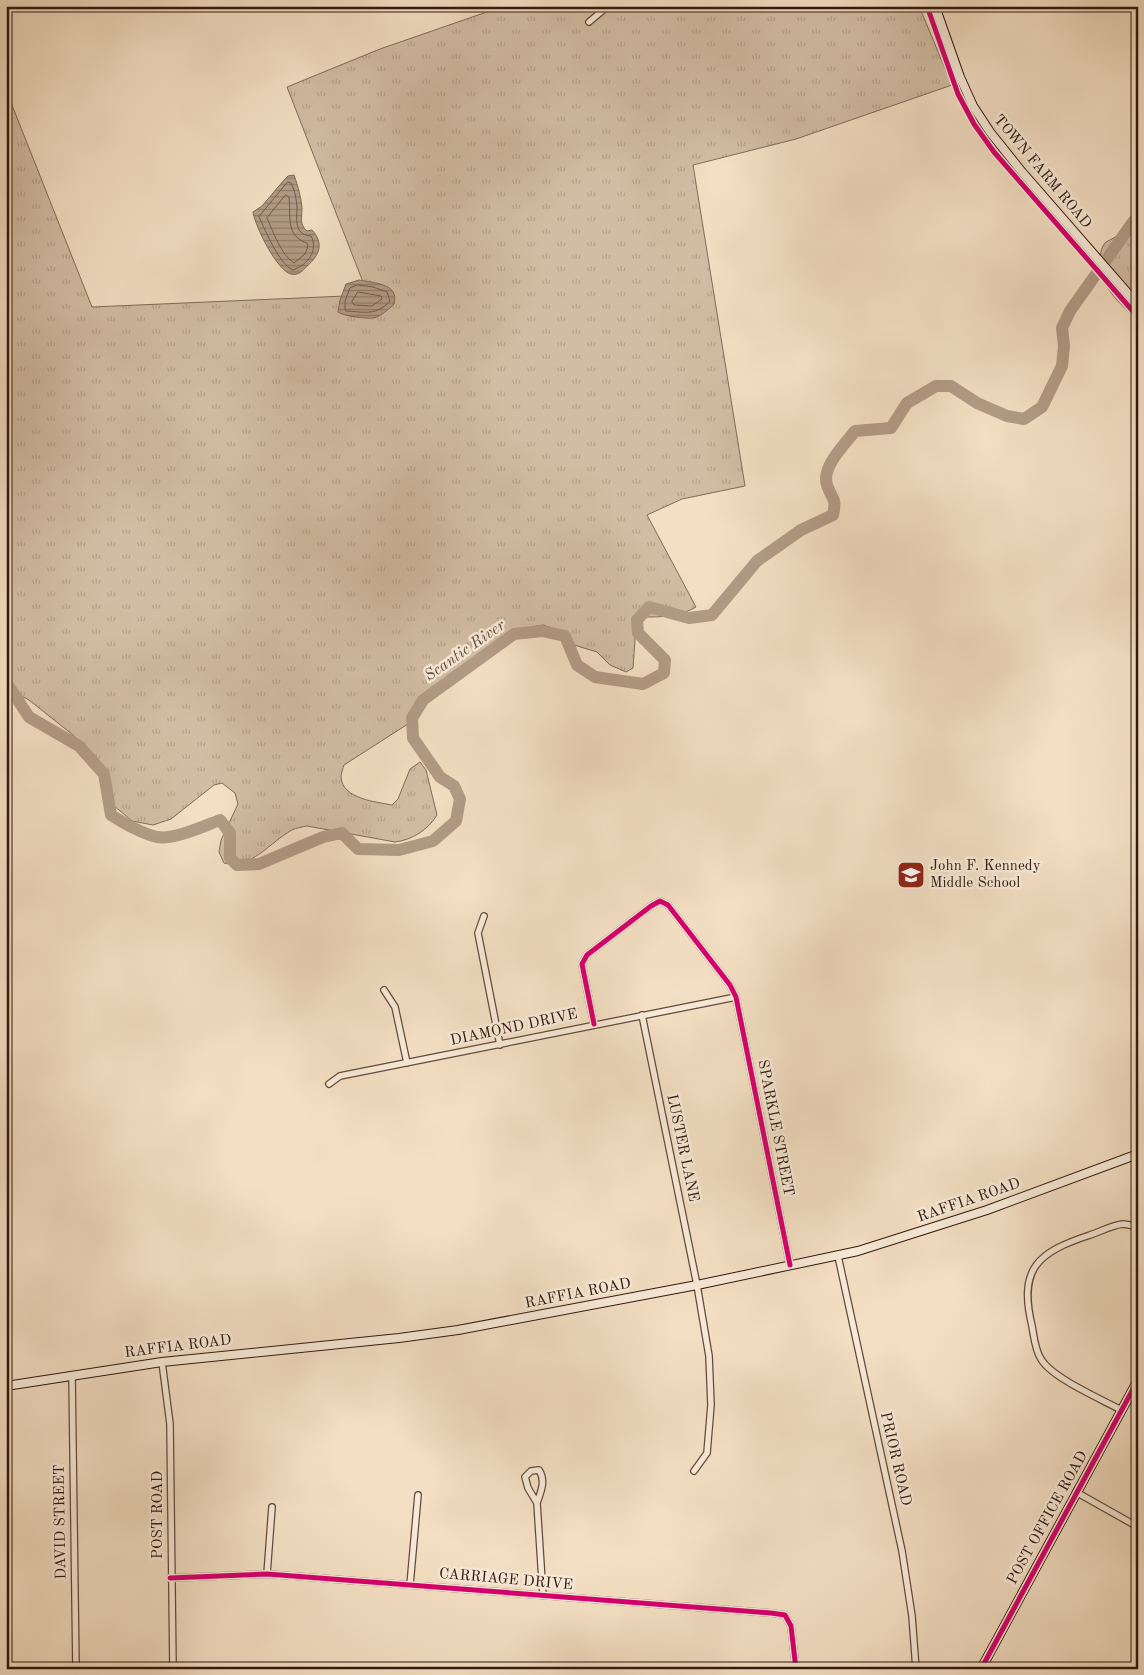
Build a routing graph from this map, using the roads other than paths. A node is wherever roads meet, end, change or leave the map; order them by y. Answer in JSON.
{"nodes":[{"id":1,"x":608,"y":6,"type":"edge"},
{"id":2,"x":936,"y":6,"type":"edge"},
{"id":3,"x":589,"y":22,"type":"dead end"},
{"id":4,"x":1138,"y":305,"type":"edge"},
{"id":5,"x":484,"y":916,"type":"dead end"},
{"id":6,"x":384,"y":990,"type":"dead end"},
{"id":7,"x":736,"y":997,"type":"junction"},
{"id":8,"x":642,"y":1015,"type":"junction"},
{"id":9,"x":594,"y":1024,"type":"junction"},
{"id":10,"x":500,"y":1044,"type":"junction"},
{"id":11,"x":406,"y":1063,"type":"junction"},
{"id":12,"x":329,"y":1084,"type":"dead end"},
{"id":13,"x":1138,"y":1154,"type":"edge"},
{"id":14,"x":1138,"y":1227,"type":"edge"},
{"id":15,"x":838,"y":1256,"type":"junction"},
{"id":16,"x":790,"y":1265,"type":"junction"},
{"id":17,"x":697,"y":1285,"type":"junction"},
{"id":18,"x":162,"y":1362,"type":"junction"},
{"id":19,"x":72,"y":1375,"type":"junction"},
{"id":20,"x":1138,"y":1380,"type":"edge"},
{"id":21,"x":6,"y":1386,"type":"edge"},
{"id":22,"x":1121,"y":1410,"type":"junction"},
{"id":23,"x":694,"y":1471,"type":"dead end"},
{"id":24,"x":1076,"y":1492,"type":"junction"},
{"id":25,"x":418,"y":1495,"type":"dead end"},
{"id":26,"x":537,"y":1503,"type":"junction"},
{"id":27,"x":272,"y":1507,"type":"dead end"},
{"id":28,"x":1138,"y":1527,"type":"edge"},
{"id":29,"x":267,"y":1574,"type":"junction"},
{"id":30,"x":170,"y":1578,"type":"junction"},
{"id":31,"x":410,"y":1585,"type":"junction"},
{"id":32,"x":543,"y":1596,"type":"junction"},
{"id":33,"x":76,"y":1669,"type":"edge"},
{"id":34,"x":172,"y":1669,"type":"edge"},
{"id":35,"x":796,"y":1669,"type":"edge"},
{"id":36,"x":916,"y":1669,"type":"edge"},
{"id":37,"x":980,"y":1669,"type":"edge"}],
"edges":[{"from":1,"to":3,"type":"street"},
{"from":2,"to":4,"type":"main road","name":"TOWN FARM ROAD"},
{"from":5,"to":10,"type":"street"},
{"from":6,"to":11,"type":"street"},
{"from":7,"to":8,"type":"street","name":"DIAMOND DRIVE"},
{"from":7,"to":9,"type":"street"},
{"from":7,"to":16,"type":"street","name":"SPARKLE STREET"},
{"from":8,"to":9,"type":"street","name":"DIAMOND DRIVE"},
{"from":8,"to":17,"type":"street","name":"LUSTER LANE"},
{"from":9,"to":10,"type":"street","name":"DIAMOND DRIVE"},
{"from":10,"to":11,"type":"street","name":"DIAMOND DRIVE"},
{"from":11,"to":12,"type":"street","name":"DIAMOND DRIVE"},
{"from":13,"to":15,"type":"main road","name":"RAFFIA ROAD"},
{"from":14,"to":22,"type":"street"},
{"from":15,"to":16,"type":"main road","name":"RAFFIA ROAD"},
{"from":15,"to":36,"type":"street","name":"PRIOR ROAD"},
{"from":16,"to":17,"type":"main road","name":"RAFFIA ROAD"},
{"from":17,"to":18,"type":"main road","name":"RAFFIA ROAD"},
{"from":17,"to":23,"type":"street","name":"LUSTER LANE"},
{"from":18,"to":19,"type":"main road","name":"RAFFIA ROAD"},
{"from":18,"to":30,"type":"street","name":"POST ROAD"},
{"from":19,"to":21,"type":"main road","name":"RAFFIA ROAD"},
{"from":19,"to":33,"type":"street","name":"DAVID STREET"},
{"from":20,"to":22,"type":"main road","name":"POST OFFICE ROAD"},
{"from":22,"to":24,"type":"main road","name":"POST OFFICE ROAD"},
{"from":24,"to":28,"type":"street"},
{"from":24,"to":37,"type":"main road","name":"POST OFFICE ROAD"},
{"from":25,"to":31,"type":"street"},
{"from":26,"to":26,"type":"street"},
{"from":26,"to":32,"type":"street"},
{"from":27,"to":29,"type":"street"},
{"from":29,"to":30,"type":"street","name":"CARRIAGE DRIVE"},
{"from":29,"to":31,"type":"street","name":"CARRIAGE DRIVE"},
{"from":30,"to":34,"type":"street","name":"POST ROAD"},
{"from":31,"to":32,"type":"street","name":"CARRIAGE DRIVE"},
{"from":32,"to":35,"type":"street","name":"CARRIAGE DRIVE"}]}
